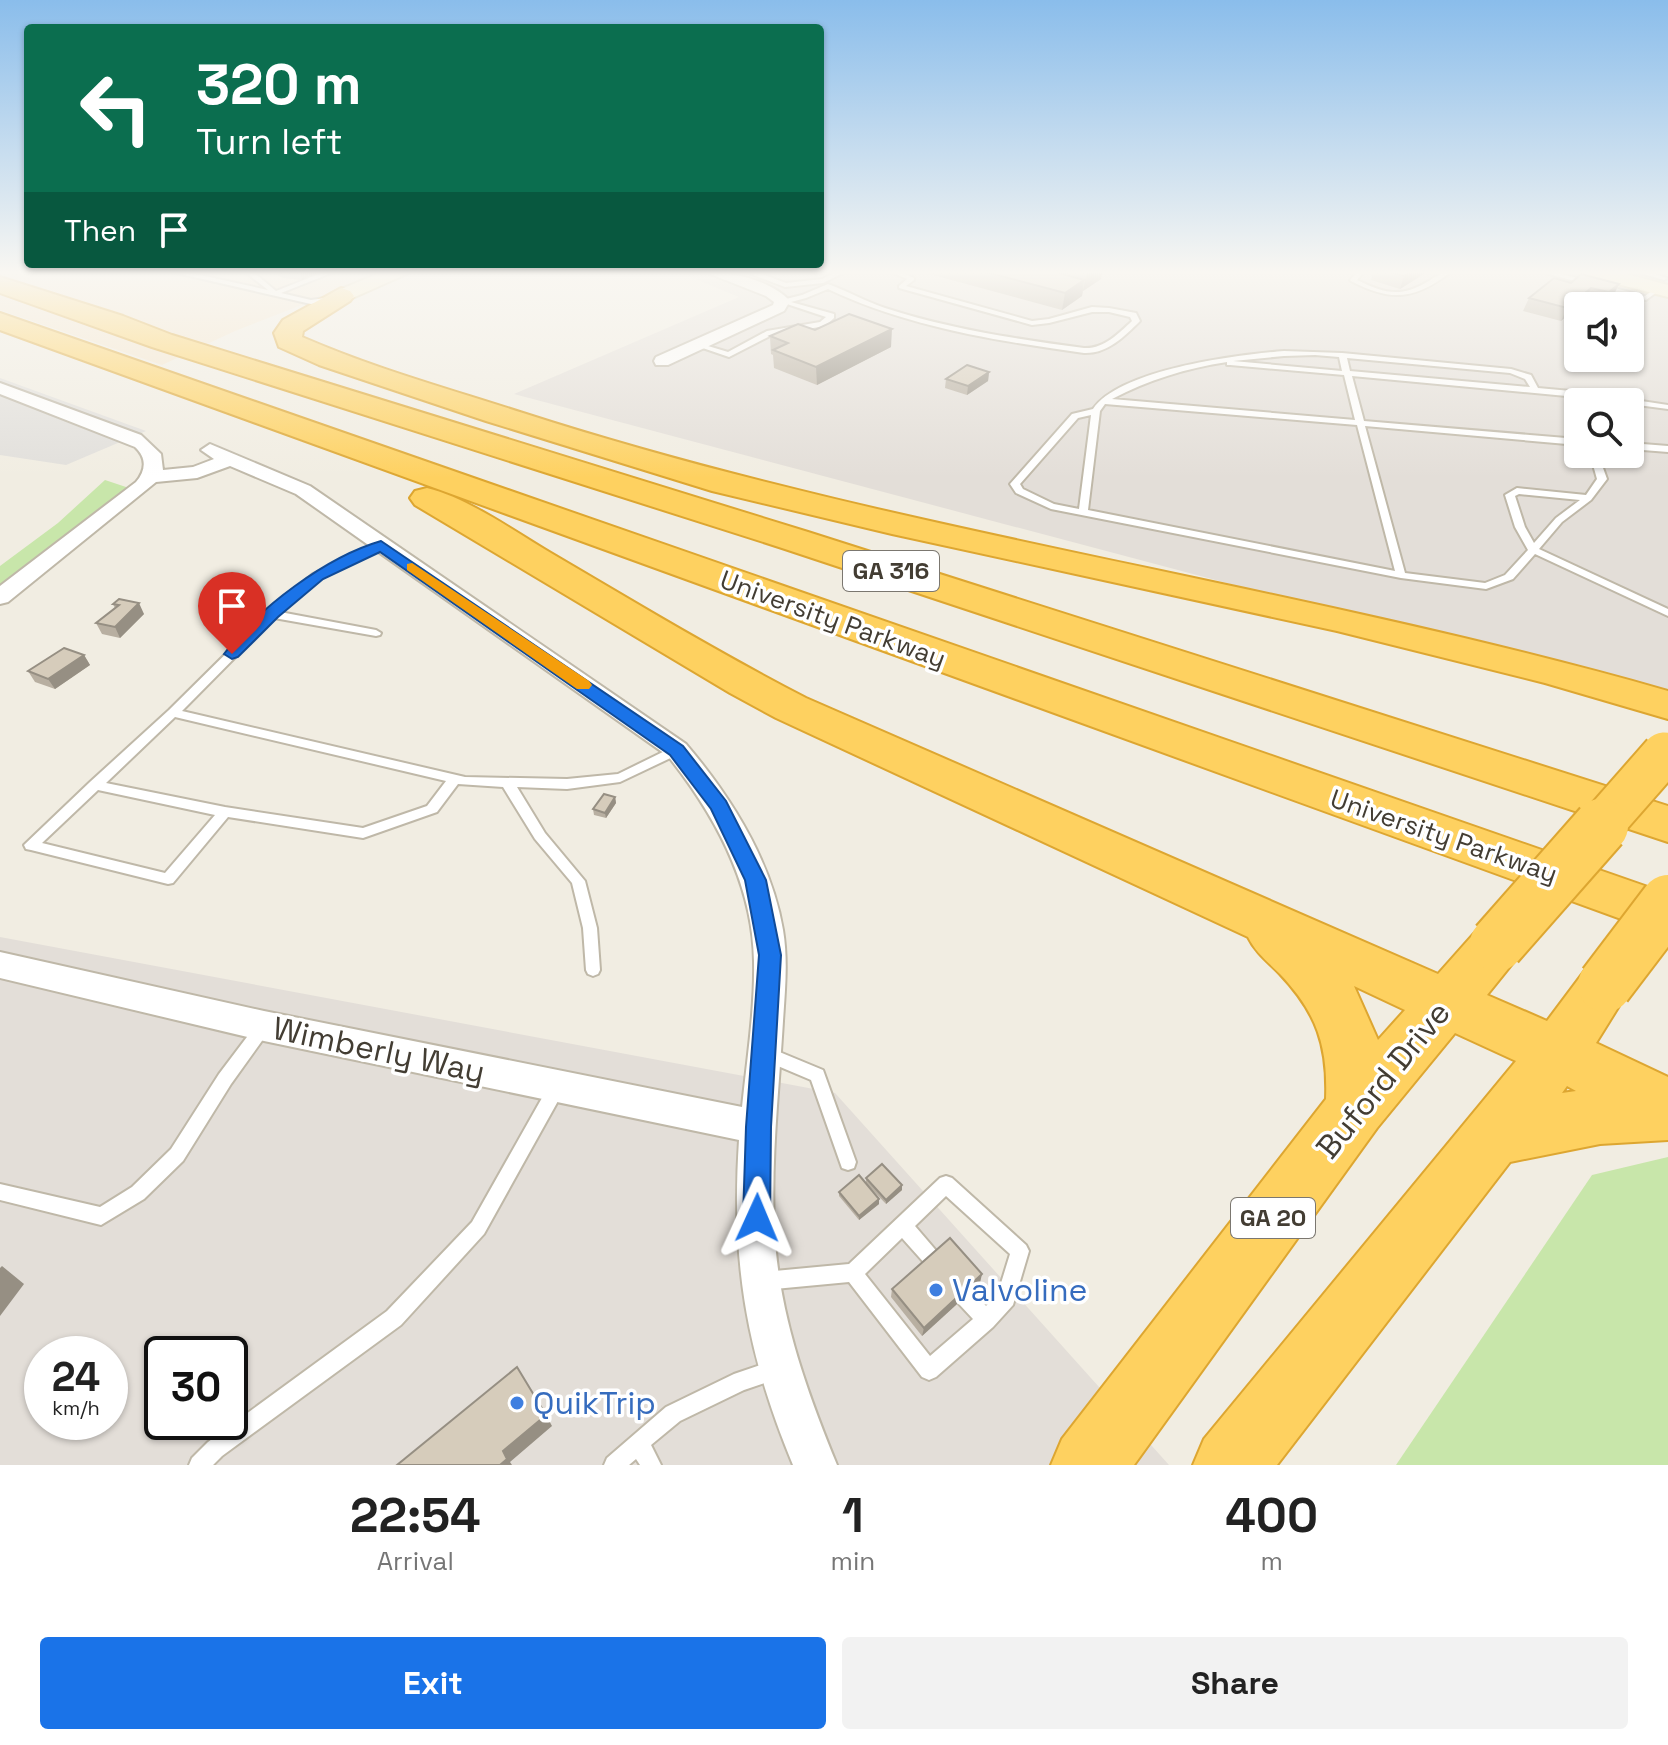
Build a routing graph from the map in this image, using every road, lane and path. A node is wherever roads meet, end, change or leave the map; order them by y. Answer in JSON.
{"nodes":[{"id":1,"x":53,"y":340,"type":"edge"},
{"id":2,"x":165,"y":340,"type":"edge"},
{"id":3,"x":189,"y":340,"type":"edge"},
{"id":4,"x":289,"y":340,"type":"edge"},
{"id":5,"x":708,"y":340,"type":"edge"},
{"id":6,"x":756,"y":340,"type":"edge"},
{"id":7,"x":1018,"y":340,"type":"edge"},
{"id":8,"x":1115,"y":340,"type":"edge"},
{"id":9,"x":698,"y":345,"type":"junction"},
{"id":10,"x":1342,"y":355,"type":"junction"},
{"id":11,"x":662,"y":361,"type":"dead end"},
{"id":12,"x":1216,"y":361,"type":"junction"},
{"id":13,"x":1349,"y":375,"type":"junction"},
{"id":14,"x":169,"y":383,"type":"junction"},
{"id":15,"x":0,"y":388,"type":"edge"},
{"id":16,"x":1536,"y":391,"type":"junction"},
{"id":17,"x":1103,"y":401,"type":"junction"},
{"id":18,"x":1668,"y":407,"type":"edge"},
{"id":19,"x":1096,"y":411,"type":"junction"},
{"id":20,"x":1361,"y":423,"type":"junction"},
{"id":21,"x":1564,"y":441,"type":"edge"},
{"id":22,"x":1644,"y":447,"type":"edge"},
{"id":23,"x":1668,"y":449,"type":"edge"},
{"id":24,"x":1598,"y":468,"type":"edge"},
{"id":25,"x":152,"y":477,"type":"junction"},
{"id":26,"x":780,"y":498,"type":"junction"},
{"id":27,"x":1588,"y":498,"type":"junction"},
{"id":28,"x":1083,"y":512,"type":"junction"},
{"id":29,"x":381,"y":546,"type":"junction"},
{"id":30,"x":1532,"y":549,"type":"junction"},
{"id":31,"x":1401,"y":575,"type":"junction"},
{"id":32,"x":0,"y":597,"type":"edge"},
{"id":33,"x":1668,"y":613,"type":"edge"},
{"id":34,"x":272,"y":614,"type":"junction"},
{"id":35,"x":376,"y":633,"type":"dead end"},
{"id":36,"x":1668,"y":683,"type":"edge"},
{"id":37,"x":1599,"y":684,"type":"junction"},
{"id":38,"x":1668,"y":705,"type":"edge"},
{"id":39,"x":173,"y":713,"type":"junction"},
{"id":40,"x":677,"y":750,"type":"junction"},
{"id":41,"x":1666,"y":751,"type":"edge"},
{"id":42,"x":455,"y":778,"type":"junction"},
{"id":43,"x":507,"y":782,"type":"junction"},
{"id":44,"x":94,"y":785,"type":"junction"},
{"id":45,"x":225,"y":812,"type":"junction"},
{"id":46,"x":1668,"y":824,"type":"edge"},
{"id":47,"x":1668,"y":902,"type":"edge"},
{"id":48,"x":1241,"y":910,"type":"junction"},
{"id":49,"x":1668,"y":915,"type":"edge"},
{"id":50,"x":0,"y":965,"type":"edge"},
{"id":51,"x":593,"y":970,"type":"dead end"},
{"id":52,"x":1445,"y":1003,"type":"junction"},
{"id":53,"x":264,"y":1026,"type":"junction"},
{"id":54,"x":764,"y":1052,"type":"junction"},
{"id":55,"x":1558,"y":1053,"type":"junction"},
{"id":56,"x":557,"y":1087,"type":"junction"},
{"id":57,"x":1356,"y":1108,"type":"junction"},
{"id":58,"x":1668,"y":1110,"type":"edge"},
{"id":59,"x":759,"y":1127,"type":"junction"},
{"id":60,"x":1491,"y":1138,"type":"junction"},
{"id":61,"x":848,"y":1162,"type":"dead end"},
{"id":62,"x":0,"y":1192,"type":"edge"},
{"id":63,"x":903,"y":1225,"type":"junction"},
{"id":64,"x":933,"y":1260,"type":"edge"},
{"id":65,"x":853,"y":1273,"type":"junction"},
{"id":66,"x":761,"y":1281,"type":"junction"},
{"id":67,"x":966,"y":1297,"type":"edge"},
{"id":68,"x":986,"y":1320,"type":"junction"},
{"id":69,"x":778,"y":1368,"type":"junction"},
{"id":70,"x":638,"y":1443,"type":"junction"},
{"id":71,"x":199,"y":1465,"type":"edge"},
{"id":72,"x":614,"y":1465,"type":"edge"},
{"id":73,"x":651,"y":1465,"type":"edge"},
{"id":74,"x":815,"y":1465,"type":"edge"},
{"id":75,"x":1088,"y":1465,"type":"edge"},
{"id":76,"x":1230,"y":1465,"type":"edge"}],
"edges":[{"from":1,"to":14,"type":"highway","name":"University Parkway","number":"GA 316"},
{"from":2,"to":46,"type":"highway","number":"GA 316"},
{"from":3,"to":26,"type":"highway"},
{"from":4,"to":26,"type":"highway"},
{"from":5,"to":9,"type":"street"},
{"from":6,"to":9,"type":"lane"},
{"from":7,"to":8,"type":"lane"},
{"from":9,"to":11,"type":"street"},
{"from":10,"to":12,"type":"lane"},
{"from":10,"to":13,"type":"lane"},
{"from":10,"to":16,"type":"lane"},
{"from":12,"to":13,"type":"lane"},
{"from":12,"to":17,"type":"lane"},
{"from":13,"to":16,"type":"lane"},
{"from":13,"to":20,"type":"lane"},
{"from":14,"to":48,"type":"highway"},
{"from":14,"to":49,"type":"highway","name":"University Parkway","number":"GA 316"},
{"from":15,"to":25,"type":"street"},
{"from":16,"to":18,"type":"lane"},
{"from":17,"to":19,"type":"lane"},
{"from":17,"to":20,"type":"lane"},
{"from":19,"to":28,"type":"lane"},
{"from":19,"to":28,"type":"lane"},
{"from":20,"to":21,"type":"lane"},
{"from":20,"to":31,"type":"lane"},
{"from":22,"to":23,"type":"lane"},
{"from":24,"to":27,"type":"lane"},
{"from":25,"to":29,"type":"street"},
{"from":25,"to":32,"type":"street"},
{"from":26,"to":37,"type":"highway"},
{"from":27,"to":30,"type":"lane"},
{"from":27,"to":30,"type":"lane"},
{"from":28,"to":31,"type":"lane"},
{"from":29,"to":34,"type":"lane"},
{"from":29,"to":40,"type":"street"},
{"from":30,"to":31,"type":"lane"},
{"from":30,"to":33,"type":"lane"},
{"from":34,"to":35,"type":"lane"},
{"from":34,"to":39,"type":"lane"},
{"from":36,"to":37,"type":"highway"},
{"from":37,"to":38,"type":"highway"},
{"from":39,"to":42,"type":"lane"},
{"from":39,"to":44,"type":"lane"},
{"from":40,"to":43,"type":"lane"},
{"from":40,"to":54,"type":"street"},
{"from":41,"to":52,"type":"highway","name":"Buford Drive","number":"GA 20","bridge":true},
{"from":42,"to":43,"type":"lane"},
{"from":42,"to":45,"type":"lane"},
{"from":43,"to":51,"type":"lane"},
{"from":44,"to":45,"type":"lane"},
{"from":44,"to":45,"type":"lane"},
{"from":47,"to":55,"type":"highway","bridge":true},
{"from":48,"to":52,"type":"highway"},
{"from":48,"to":57,"type":"highway"},
{"from":50,"to":53,"type":"street","name":"Wimberly Way"},
{"from":52,"to":55,"type":"highway"},
{"from":52,"to":57,"type":"highway","name":"Buford Drive","number":"GA 20"},
{"from":53,"to":56,"type":"street","name":"Wimberly Way"},
{"from":53,"to":62,"type":"lane"},
{"from":54,"to":59,"type":"street"},
{"from":54,"to":61,"type":"lane"},
{"from":55,"to":58,"type":"highway"},
{"from":55,"to":60,"type":"highway"},
{"from":56,"to":59,"type":"street","name":"Wimberly Way"},
{"from":56,"to":71,"type":"lane"},
{"from":57,"to":75,"type":"highway","name":"Buford Drive","number":"GA 20"},
{"from":58,"to":60,"type":"highway"},
{"from":59,"to":66,"type":"street"},
{"from":60,"to":76,"type":"highway"},
{"from":63,"to":64,"type":"lane"},
{"from":63,"to":65,"type":"lane"},
{"from":63,"to":68,"type":"lane"},
{"from":65,"to":66,"type":"lane"},
{"from":65,"to":68,"type":"lane"},
{"from":66,"to":69,"type":"street"},
{"from":67,"to":68,"type":"lane"},
{"from":69,"to":70,"type":"lane"},
{"from":69,"to":74,"type":"street"},
{"from":70,"to":72,"type":"lane"},
{"from":70,"to":73,"type":"lane"}]}
